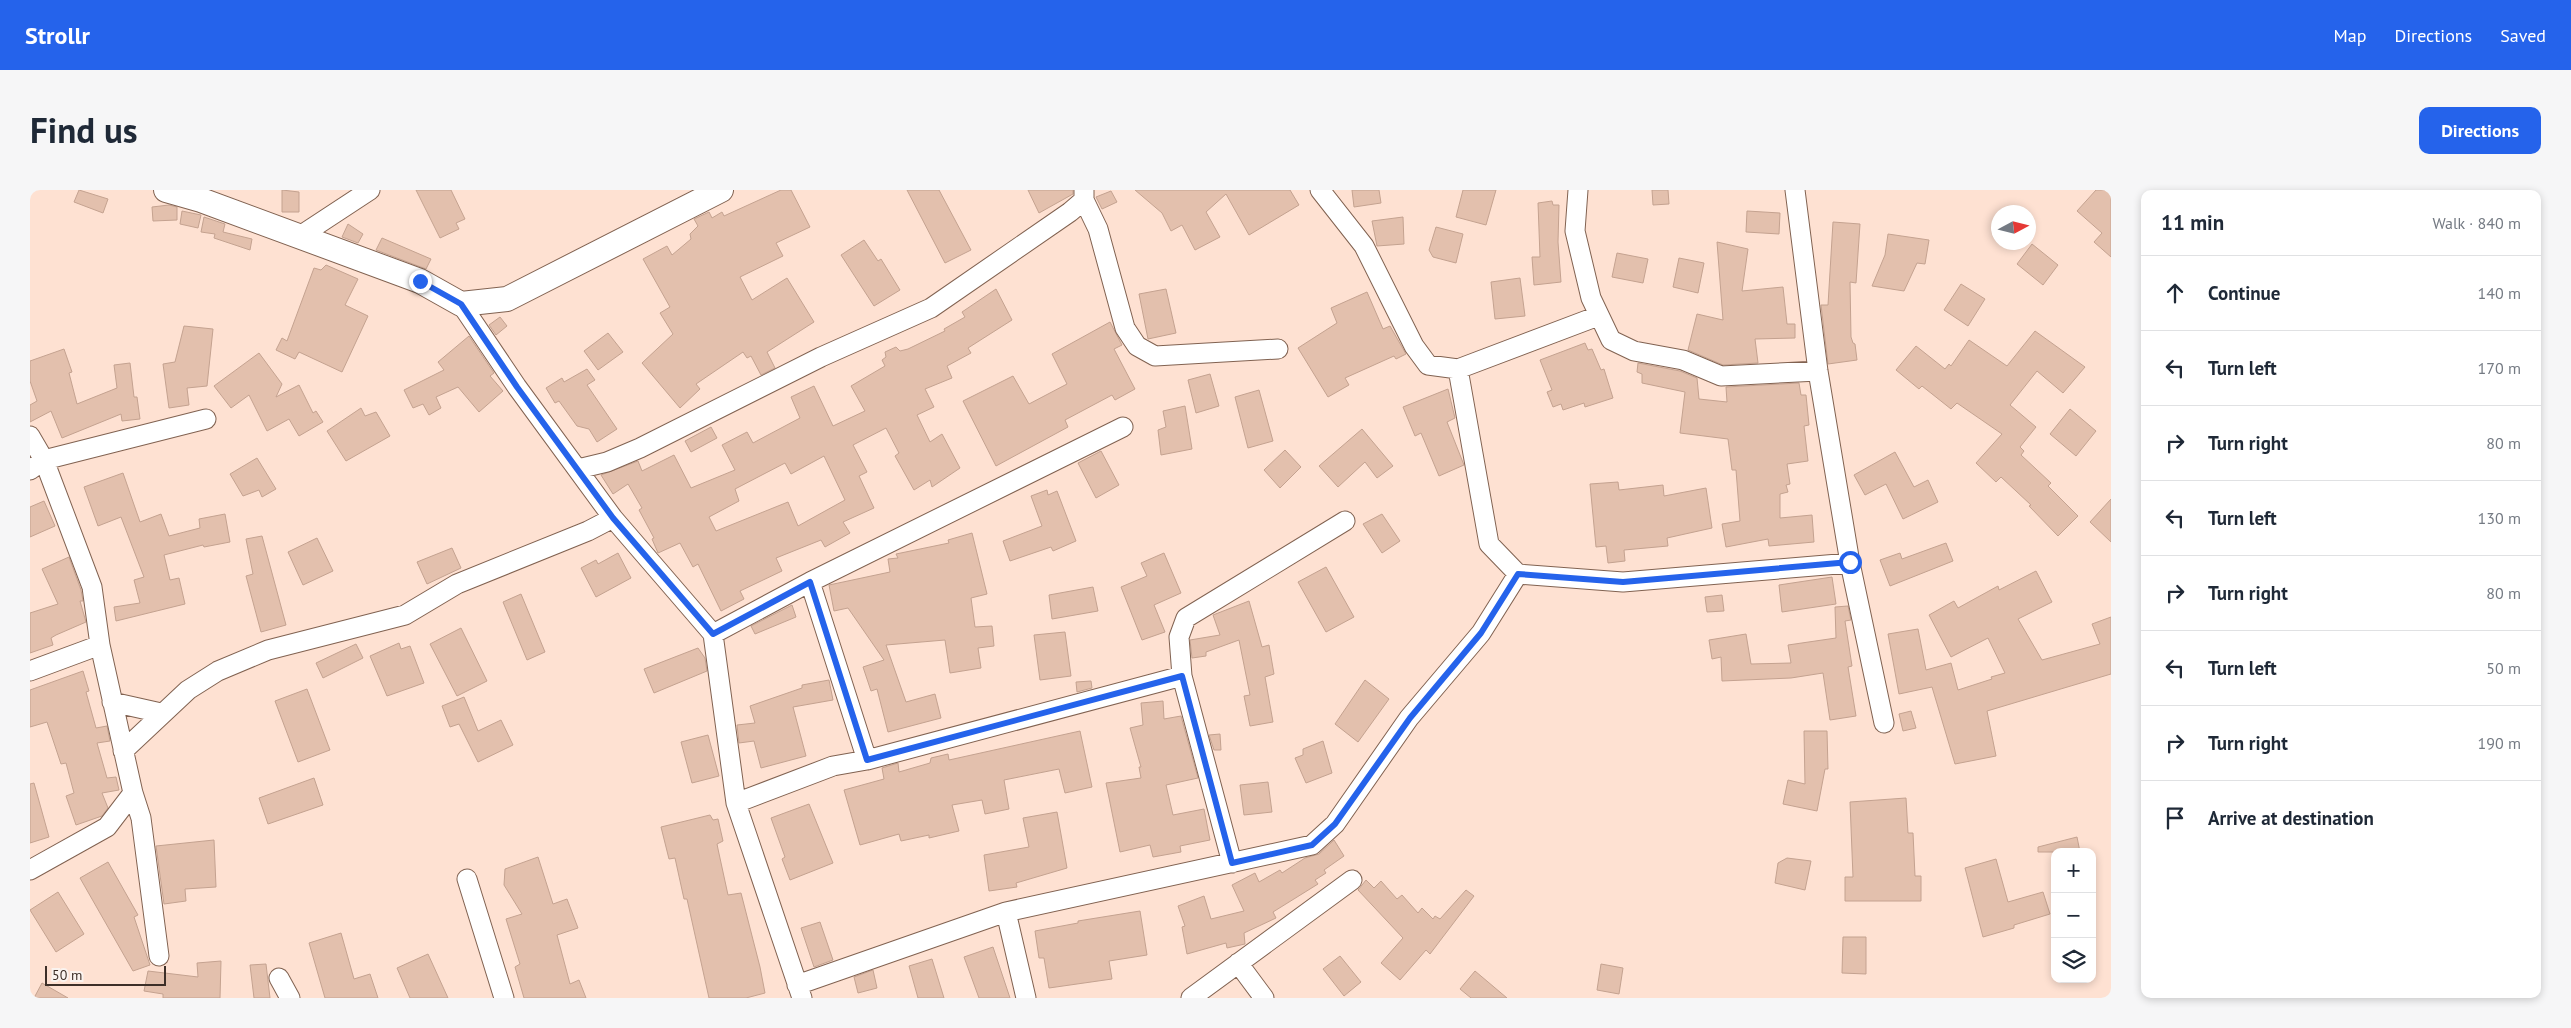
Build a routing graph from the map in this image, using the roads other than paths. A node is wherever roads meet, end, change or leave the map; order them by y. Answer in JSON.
{"nodes":[{"id":1,"x":166,"y":190,"type":"edge"},
{"id":2,"x":370,"y":190,"type":"edge"},
{"id":3,"x":721,"y":190,"type":"edge"},
{"id":4,"x":1320,"y":190,"type":"edge"},
{"id":5,"x":1578,"y":190,"type":"edge"},
{"id":6,"x":1795,"y":190,"type":"edge"},
{"id":7,"x":1084,"y":195,"type":"edge"},
{"id":8,"x":300,"y":236,"type":"junction"},
{"id":9,"x":461,"y":304,"type":"junction"},
{"id":10,"x":1598,"y":316,"type":"junction"},
{"id":11,"x":1278,"y":349,"type":"dead end"},
{"id":12,"x":1458,"y":369,"type":"junction"},
{"id":13,"x":1818,"y":371,"type":"junction"},
{"id":14,"x":206,"y":419,"type":"dead end"},
{"id":15,"x":1123,"y":427,"type":"dead end"},
{"id":16,"x":30,"y":436,"type":"edge"},
{"id":17,"x":37,"y":465,"type":"edge"},
{"id":18,"x":578,"y":469,"type":"junction"},
{"id":19,"x":613,"y":518,"type":"junction"},
{"id":20,"x":1345,"y":521,"type":"dead end"},
{"id":21,"x":1850,"y":562,"type":"junction"},
{"id":22,"x":1518,"y":574,"type":"junction"},
{"id":23,"x":810,"y":582,"type":"junction"},
{"id":24,"x":713,"y":634,"type":"junction"},
{"id":25,"x":100,"y":645,"type":"junction"},
{"id":26,"x":30,"y":671,"type":"edge"},
{"id":27,"x":1182,"y":676,"type":"junction"},
{"id":28,"x":112,"y":702,"type":"junction"},
{"id":29,"x":161,"y":713,"type":"junction"},
{"id":30,"x":1884,"y":723,"type":"dead end"},
{"id":31,"x":123,"y":751,"type":"junction"},
{"id":32,"x":867,"y":760,"type":"junction"},
{"id":33,"x":133,"y":793,"type":"junction"},
{"id":34,"x":736,"y":803,"type":"junction"},
{"id":35,"x":1232,"y":863,"type":"junction"},
{"id":36,"x":30,"y":870,"type":"edge"},
{"id":37,"x":467,"y":879,"type":"dead end"},
{"id":38,"x":1352,"y":880,"type":"dead end"},
{"id":39,"x":1006,"y":912,"type":"junction"},
{"id":40,"x":159,"y":956,"type":"dead end"},
{"id":41,"x":1238,"y":962,"type":"junction"},
{"id":42,"x":279,"y":978,"type":"dead end"},
{"id":43,"x":799,"y":991,"type":"edge"},
{"id":44,"x":290,"y":998,"type":"edge"},
{"id":45,"x":504,"y":998,"type":"edge"},
{"id":46,"x":1026,"y":998,"type":"edge"},
{"id":47,"x":1191,"y":998,"type":"edge"},
{"id":48,"x":1264,"y":998,"type":"edge"}],
"edges":[{"from":1,"to":8,"type":"street"},
{"from":2,"to":8,"type":"street"},
{"from":3,"to":9,"type":"street"},
{"from":4,"to":12,"type":"street"},
{"from":5,"to":10,"type":"street"},
{"from":6,"to":13,"type":"street"},
{"from":7,"to":11,"type":"street"},
{"from":7,"to":18,"type":"street"},
{"from":8,"to":9,"type":"street"},
{"from":9,"to":18,"type":"street"},
{"from":10,"to":12,"type":"street"},
{"from":10,"to":13,"type":"street"},
{"from":12,"to":22,"type":"street"},
{"from":13,"to":21,"type":"street"},
{"from":14,"to":17,"type":"street"},
{"from":15,"to":23,"type":"street"},
{"from":16,"to":17,"type":"street"},
{"from":17,"to":25,"type":"street"},
{"from":18,"to":19,"type":"street"},
{"from":19,"to":24,"type":"street"},
{"from":19,"to":29,"type":"street"},
{"from":20,"to":27,"type":"street"},
{"from":21,"to":22,"type":"street"},
{"from":21,"to":30,"type":"street"},
{"from":22,"to":35,"type":"street"},
{"from":23,"to":24,"type":"street"},
{"from":23,"to":32,"type":"street"},
{"from":24,"to":34,"type":"street"},
{"from":25,"to":26,"type":"street"},
{"from":25,"to":28,"type":"street"},
{"from":27,"to":32,"type":"street"},
{"from":27,"to":35,"type":"street"},
{"from":28,"to":29,"type":"street"},
{"from":28,"to":31,"type":"street"},
{"from":29,"to":31,"type":"street"},
{"from":31,"to":33,"type":"street"},
{"from":32,"to":34,"type":"street"},
{"from":33,"to":36,"type":"street"},
{"from":33,"to":40,"type":"street"},
{"from":34,"to":43,"type":"street"},
{"from":35,"to":39,"type":"street"},
{"from":37,"to":45,"type":"street"},
{"from":38,"to":41,"type":"street"},
{"from":39,"to":43,"type":"street"},
{"from":39,"to":46,"type":"street"},
{"from":41,"to":47,"type":"street"},
{"from":41,"to":48,"type":"street"},
{"from":42,"to":44,"type":"street"}]}
